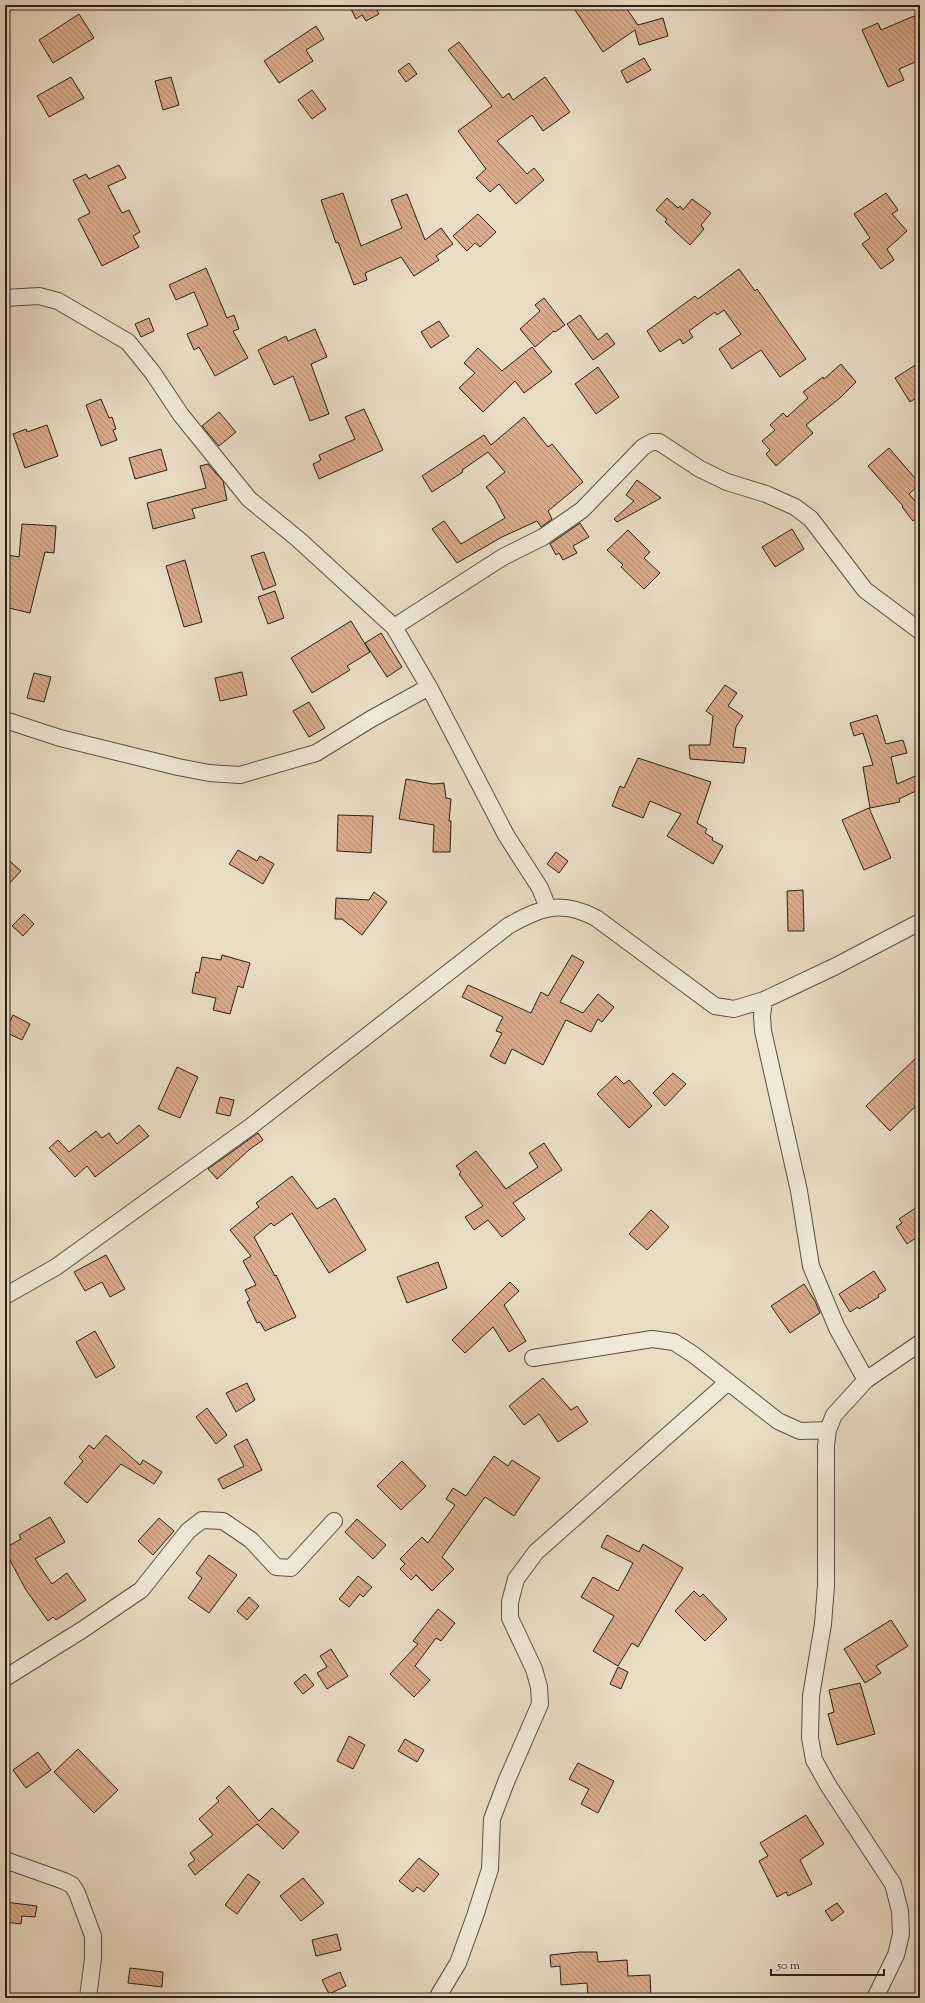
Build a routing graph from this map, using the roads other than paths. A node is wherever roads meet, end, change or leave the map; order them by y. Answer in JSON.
{"nodes":[{"id":1,"x":5,"y":298,"type":"edge"},
{"id":2,"x":394,"y":627,"type":"junction"},
{"id":3,"x":920,"y":632,"type":"edge"},
{"id":4,"x":429,"y":687,"type":"junction"},
{"id":5,"x":5,"y":720,"type":"edge"},
{"id":6,"x":548,"y":908,"type":"junction"},
{"id":7,"x":920,"y":922,"type":"edge"},
{"id":8,"x":764,"y":1000,"type":"junction"},
{"id":9,"x":5,"y":1296,"type":"edge"},
{"id":10,"x":920,"y":1342,"type":"edge"},
{"id":11,"x":534,"y":1358,"type":"dead end"},
{"id":12,"x":866,"y":1380,"type":"junction"},
{"id":13,"x":728,"y":1382,"type":"junction"},
{"id":14,"x":828,"y":1430,"type":"junction"},
{"id":15,"x":334,"y":1521,"type":"dead end"},
{"id":16,"x":5,"y":1678,"type":"edge"},
{"id":17,"x":5,"y":1860,"type":"edge"},
{"id":18,"x":88,"y":1998,"type":"edge"},
{"id":19,"x":437,"y":1998,"type":"edge"},
{"id":20,"x":875,"y":1998,"type":"edge"}],
"edges":[{"from":1,"to":2,"type":"street"},
{"from":2,"to":3,"type":"street"},
{"from":2,"to":4,"type":"street"},
{"from":4,"to":5,"type":"street"},
{"from":4,"to":6,"type":"street"},
{"from":6,"to":8,"type":"street"},
{"from":6,"to":9,"type":"street"},
{"from":7,"to":8,"type":"street"},
{"from":8,"to":12,"type":"street"},
{"from":10,"to":12,"type":"street"},
{"from":11,"to":13,"type":"street"},
{"from":12,"to":14,"type":"street"},
{"from":13,"to":14,"type":"street"},
{"from":13,"to":19,"type":"street"},
{"from":14,"to":20,"type":"street"},
{"from":15,"to":16,"type":"street"},
{"from":17,"to":18,"type":"street"}]}
